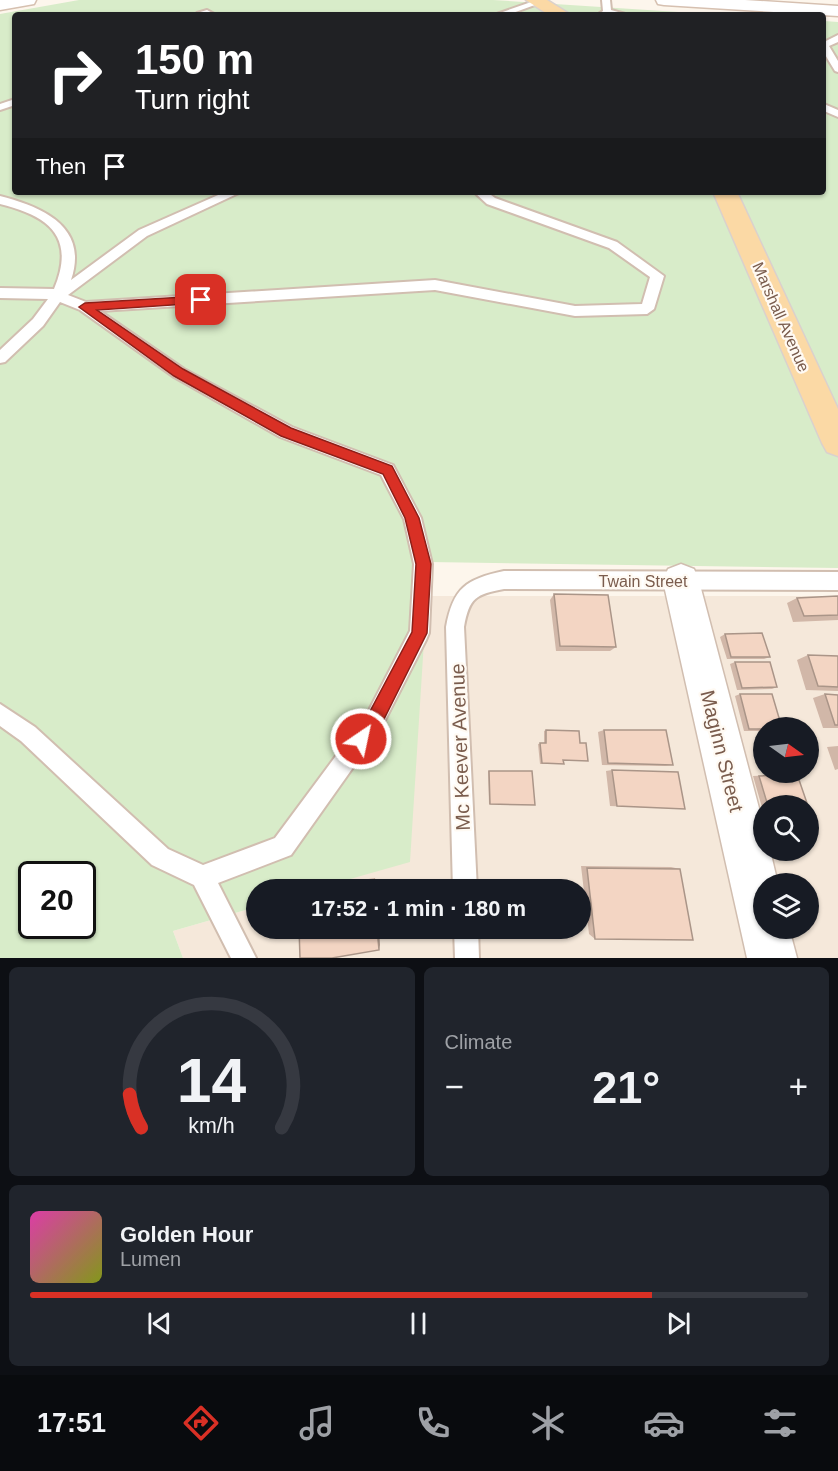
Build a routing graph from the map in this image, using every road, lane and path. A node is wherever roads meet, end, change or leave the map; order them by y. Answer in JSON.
{"nodes":[{"id":1,"x":28,"y":0,"type":"edge"},
{"id":2,"x":664,"y":0,"type":"edge"},
{"id":3,"x":537,"y":1,"type":"edge"},
{"id":4,"x":765,"y":4,"type":"edge"},
{"id":5,"x":0,"y":5,"type":"edge"},
{"id":6,"x":838,"y":11,"type":"edge"},
{"id":7,"x":506,"y":12,"type":"edge"},
{"id":8,"x":557,"y":12,"type":"edge"},
{"id":9,"x":826,"y":49,"type":"edge"},
{"id":10,"x":838,"y":69,"type":"edge"},
{"id":11,"x":228,"y":195,"type":"edge"},
{"id":12,"x":484,"y":195,"type":"edge"},
{"id":13,"x":726,"y":195,"type":"edge"},
{"id":14,"x":0,"y":200,"type":"edge"},
{"id":15,"x":0,"y":293,"type":"edge"},
{"id":16,"x":57,"y":296,"type":"junction"},
{"id":17,"x":85,"y":307,"type":"junction"},
{"id":18,"x":0,"y":358,"type":"edge"},
{"id":19,"x":838,"y":443,"type":"edge"},
{"id":20,"x":681,"y":581,"type":"junction"},
{"id":21,"x":838,"y":581,"type":"edge"},
{"id":22,"x":458,"y":605,"type":"joint"},
{"id":23,"x":0,"y":714,"type":"edge"},
{"id":24,"x":753,"y":876,"type":"edge"},
{"id":25,"x":202,"y":877,"type":"junction"},
{"id":26,"x":465,"y":879,"type":"edge"},
{"id":27,"x":466,"y":939,"type":"edge"},
{"id":28,"x":768,"y":939,"type":"edge"},
{"id":29,"x":244,"y":958,"type":"edge"},
{"id":30,"x":467,"y":958,"type":"edge"},
{"id":31,"x":772,"y":958,"type":"edge"}],
"edges":[{"from":1,"to":5,"type":"street"},
{"from":2,"to":4,"type":"street"},
{"from":3,"to":7,"type":"lane"},
{"from":3,"to":8,"type":"main road"},
{"from":4,"to":6,"type":"street"},
{"from":9,"to":10,"type":"lane"},
{"from":11,"to":16,"type":"lane"},
{"from":12,"to":17,"type":"lane"},
{"from":13,"to":19,"type":"main road","name":"Marshall Avenue"},
{"from":14,"to":16,"type":"lane"},
{"from":15,"to":16,"type":"lane"},
{"from":16,"to":17,"type":"lane"},
{"from":16,"to":18,"type":"lane"},
{"from":17,"to":25,"type":"lane"},
{"from":20,"to":21,"type":"lane","name":"Twain Street"},
{"from":20,"to":22,"type":"lane","name":"Twain Street"},
{"from":20,"to":24,"type":"street","name":"Maginn Street"},
{"from":22,"to":26,"type":"lane","name":"Mc Keever Avenue"},
{"from":23,"to":25,"type":"lane"},
{"from":25,"to":29,"type":"lane"},
{"from":27,"to":30,"type":"lane"},
{"from":28,"to":31,"type":"street"}]}
